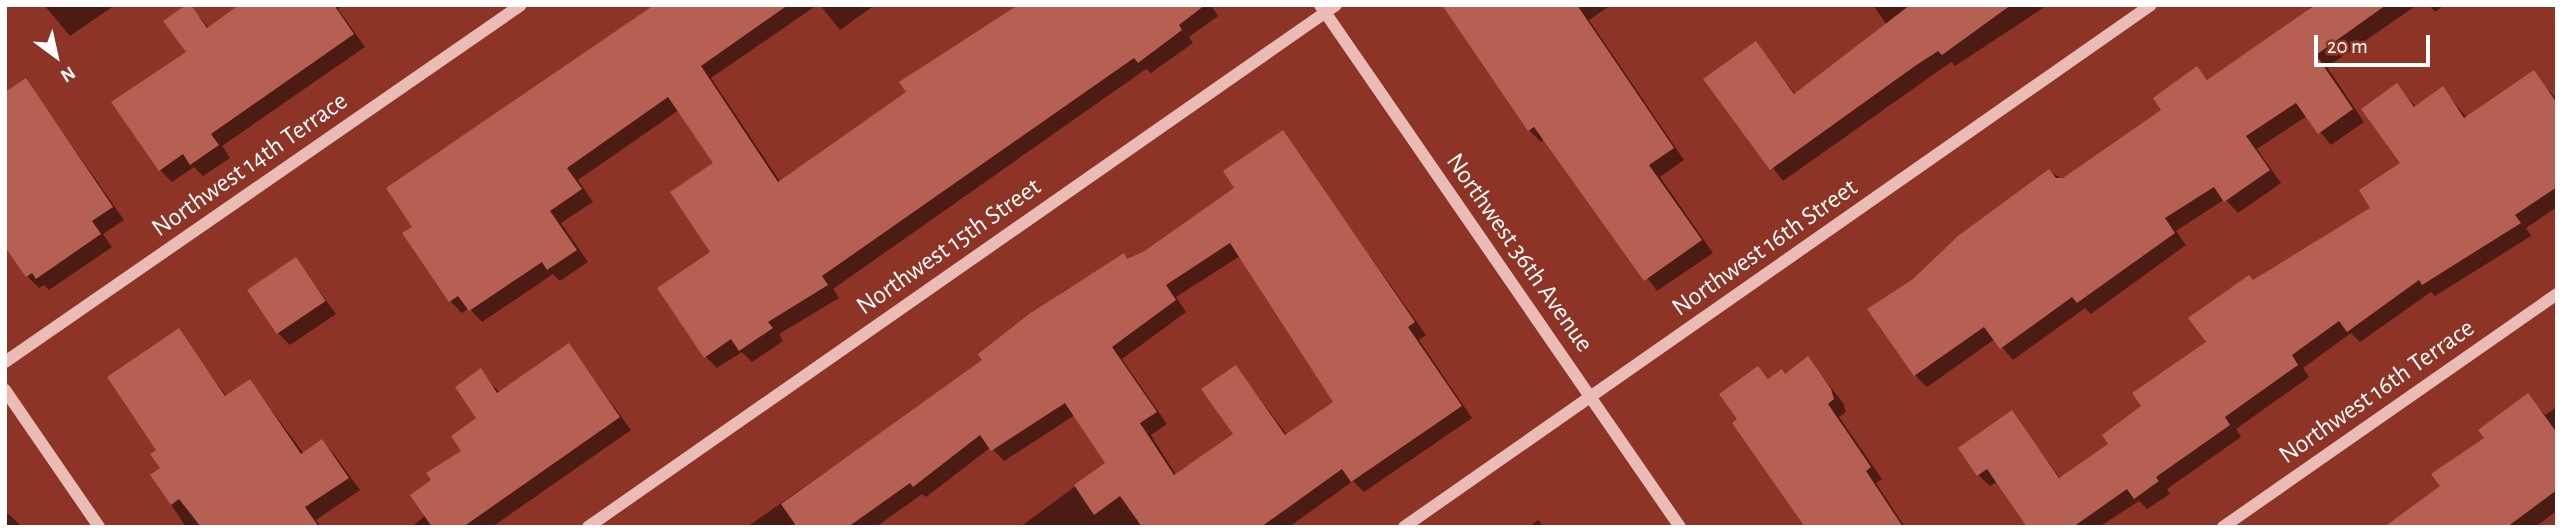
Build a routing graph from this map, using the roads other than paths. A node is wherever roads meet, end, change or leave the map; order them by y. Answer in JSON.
{"nodes":[{"id":1,"x":521,"y":5,"type":"edge"},
{"id":2,"x":1336,"y":5,"type":"edge"},
{"id":3,"x":2151,"y":5,"type":"edge"},
{"id":4,"x":1323,"y":9,"type":"edge"},
{"id":5,"x":2557,"y":294,"type":"edge"},
{"id":6,"x":5,"y":362,"type":"edge"},
{"id":7,"x":5,"y":390,"type":"edge"},
{"id":8,"x":1591,"y":397,"type":"junction"},
{"id":9,"x":99,"y":527,"type":"edge"},
{"id":10,"x":588,"y":527,"type":"edge"},
{"id":11,"x":1404,"y":527,"type":"edge"},
{"id":12,"x":1680,"y":527,"type":"edge"},
{"id":13,"x":2223,"y":527,"type":"edge"}],
"edges":[{"from":1,"to":6,"type":"street","name":"Northwest 14th Terrace"},
{"from":2,"to":4,"type":"street","name":"Northwest 15th Street"},
{"from":3,"to":8,"type":"street","name":"Northwest 16th Street"},
{"from":4,"to":8,"type":"street","name":"Northwest 36th Avenue"},
{"from":4,"to":10,"type":"street","name":"Northwest 15th Street"},
{"from":5,"to":13,"type":"street","name":"Northwest 16th Terrace"},
{"from":7,"to":9,"type":"street"},
{"from":8,"to":11,"type":"street","name":"Northwest 16th Street"},
{"from":8,"to":12,"type":"street","name":"Northwest 36th Avenue"}]}
